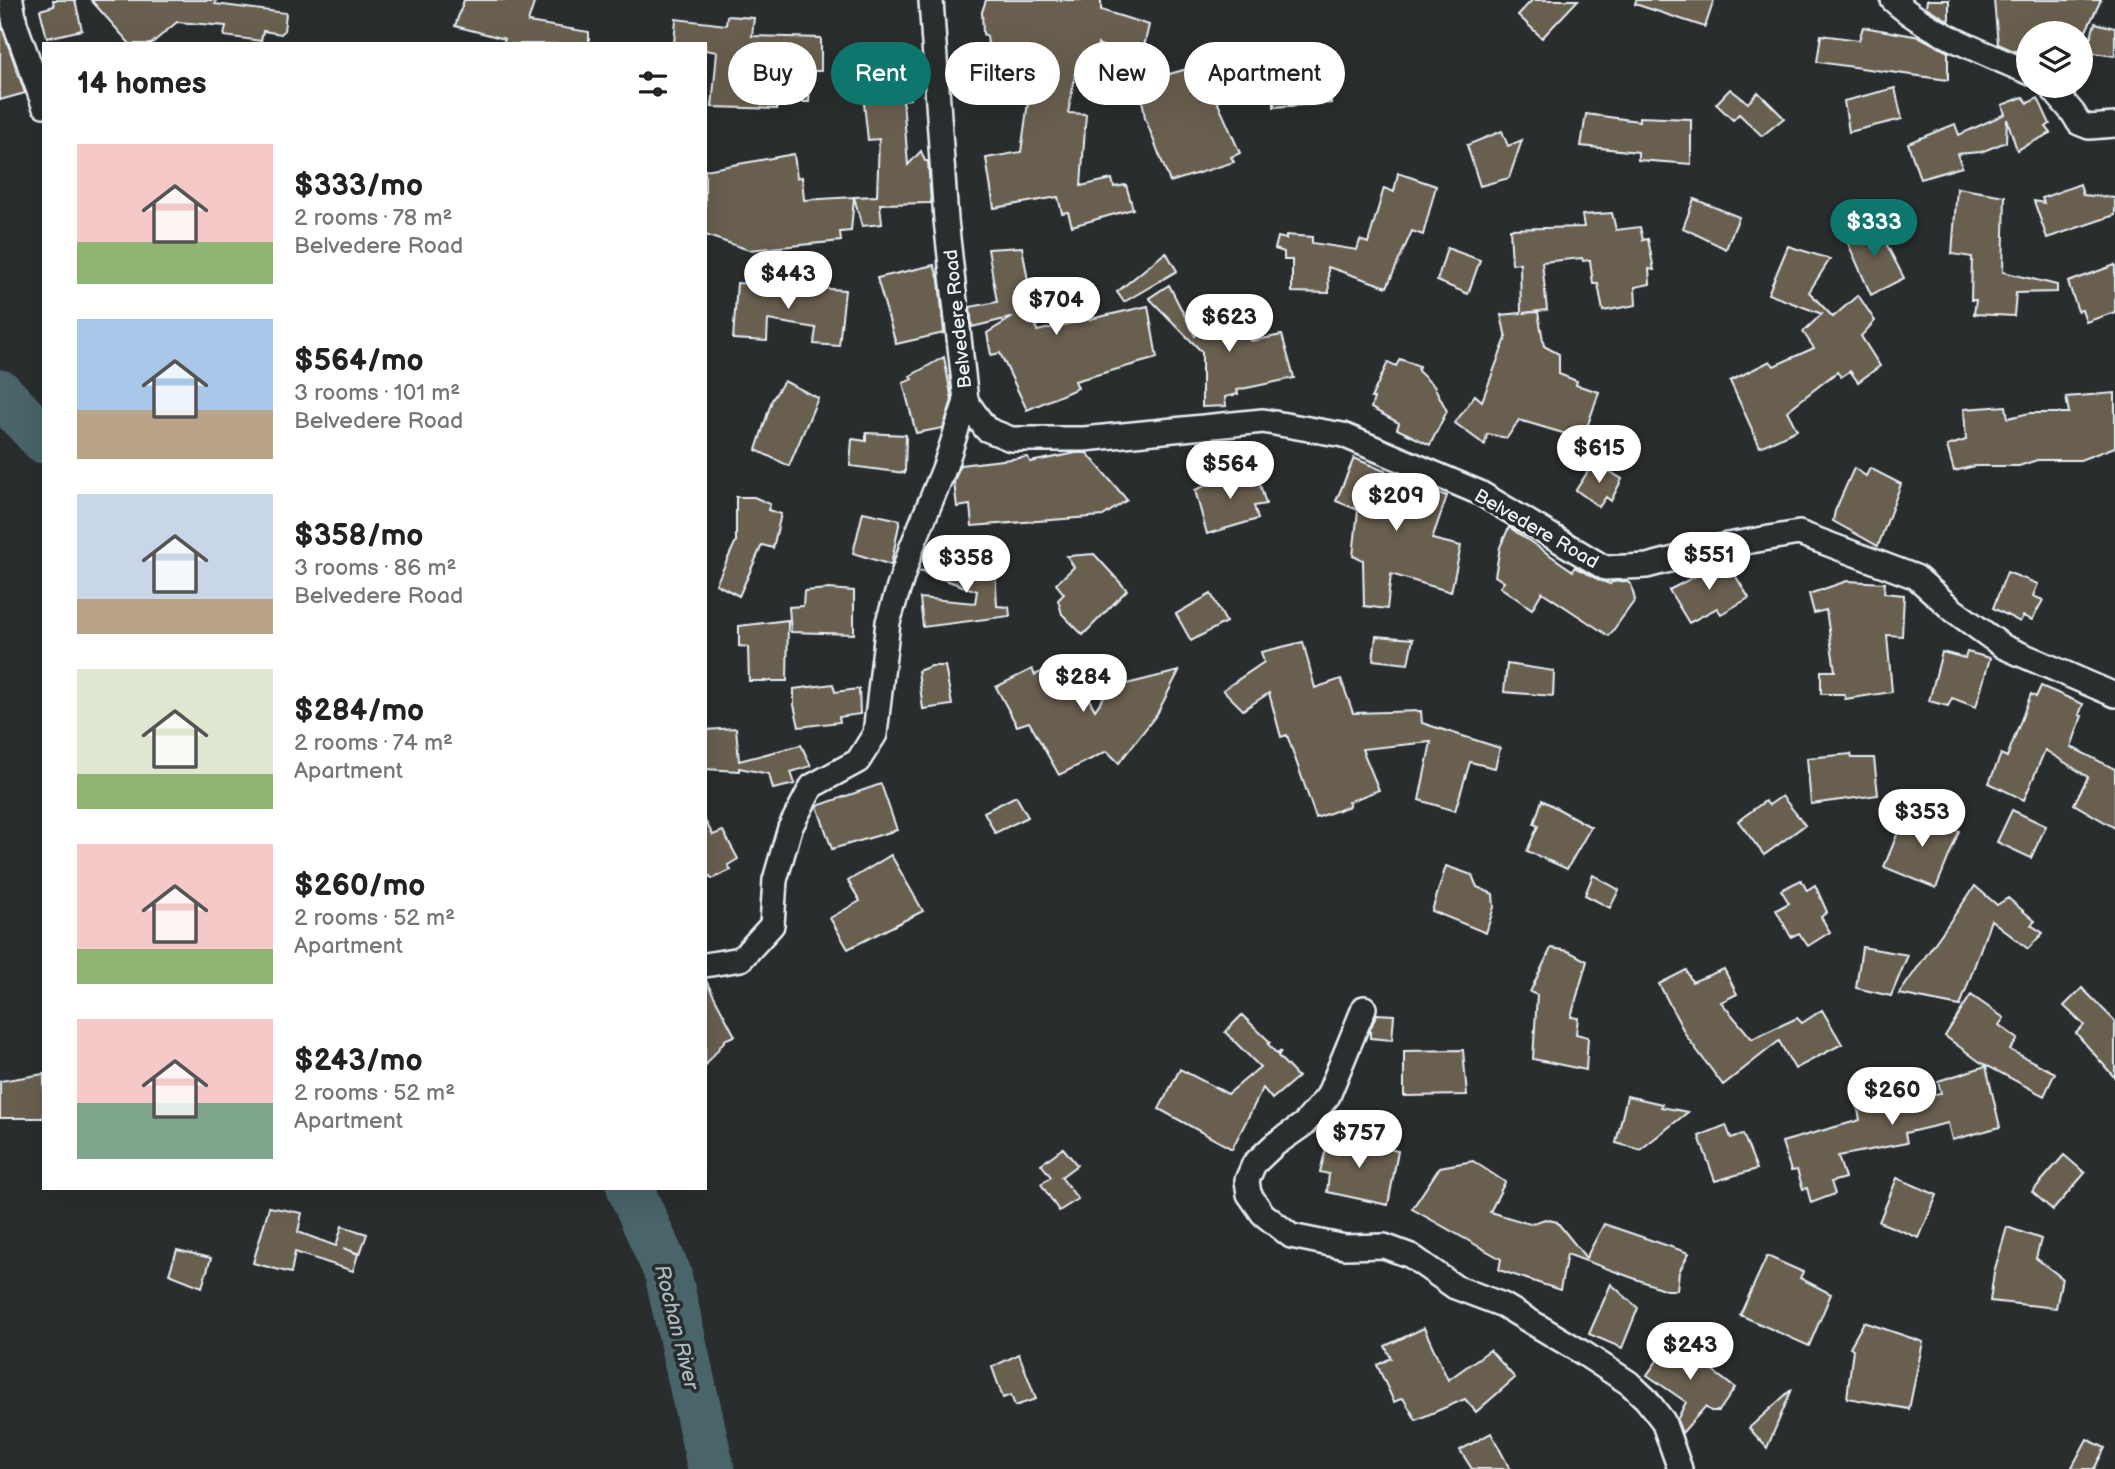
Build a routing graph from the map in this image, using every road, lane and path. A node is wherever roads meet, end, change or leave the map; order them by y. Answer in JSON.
{"nodes":[{"id":1,"x":11,"y":0,"type":"edge"},
{"id":2,"x":931,"y":0,"type":"edge"},
{"id":3,"x":1893,"y":0,"type":"edge"},
{"id":4,"x":2016,"y":67,"type":"edge"},
{"id":5,"x":2060,"y":98,"type":"edge"},
{"id":6,"x":42,"y":99,"type":"edge"},
{"id":7,"x":2115,"y":125,"type":"edge"},
{"id":8,"x":966,"y":401,"type":"junction"},
{"id":9,"x":2115,"y":695,"type":"edge"},
{"id":10,"x":707,"y":965,"type":"edge"},
{"id":11,"x":1364,"y":1008,"type":"dead end"},
{"id":12,"x":1680,"y":1469,"type":"edge"}],
"edges":[{"from":1,"to":6,"type":"street"},
{"from":2,"to":8,"type":"street","name":"Belvedere Road"},
{"from":3,"to":4,"type":"street"},
{"from":5,"to":7,"type":"street"},
{"from":8,"to":9,"type":"street","name":"Belvedere Road"},
{"from":8,"to":10,"type":"street"},
{"from":11,"to":12,"type":"street"}]}
